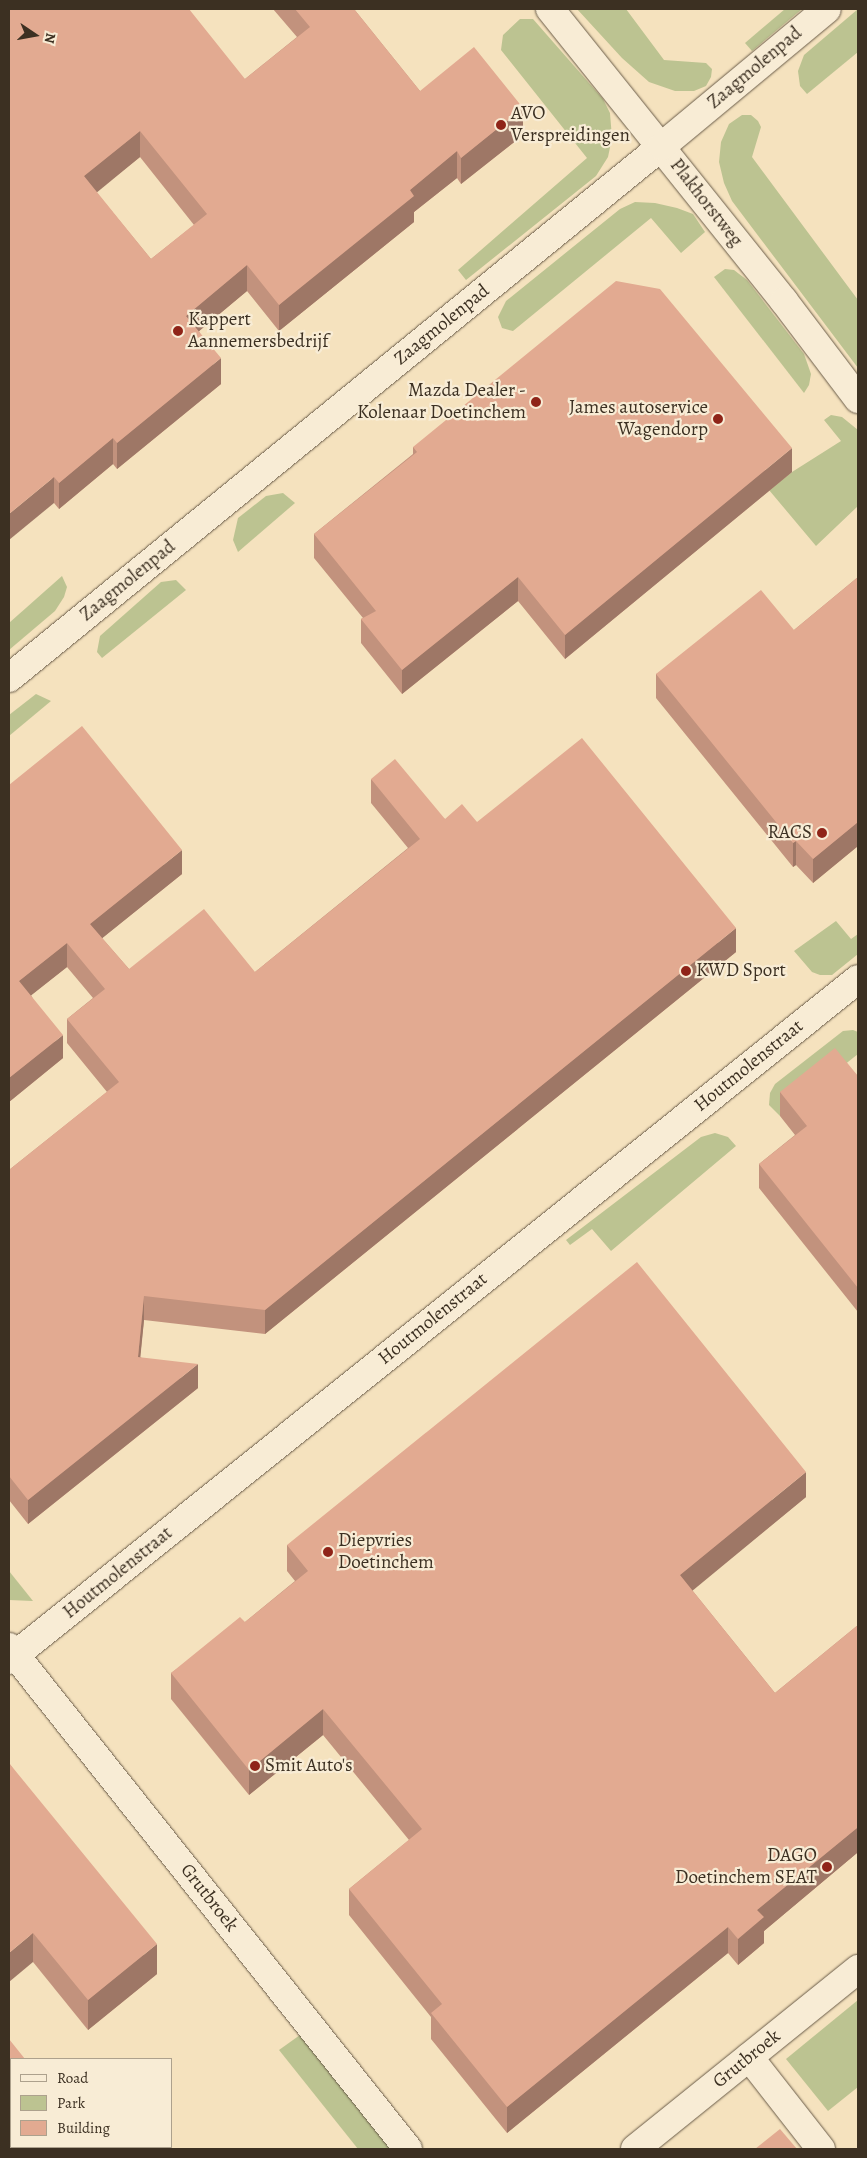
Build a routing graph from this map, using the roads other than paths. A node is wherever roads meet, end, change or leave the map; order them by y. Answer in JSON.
{"nodes":[{"id":1,"x":550,"y":9,"type":"edge"},
{"id":2,"x":827,"y":9,"type":"edge"},
{"id":3,"x":662,"y":146,"type":"junction"},
{"id":4,"x":858,"y":399,"type":"edge"},
{"id":5,"x":9,"y":678,"type":"edge"},
{"id":6,"x":858,"y":979,"type":"edge"},
{"id":7,"x":11,"y":1654,"type":"edge"},
{"id":8,"x":858,"y":1969,"type":"edge"},
{"id":9,"x":749,"y":2057,"type":"junction"},
{"id":10,"x":408,"y":2149,"type":"edge"},
{"id":11,"x":635,"y":2149,"type":"edge"},
{"id":12,"x":821,"y":2149,"type":"edge"}],
"edges":[{"from":1,"to":3,"type":"street","name":"Plakhorstweg"},
{"from":2,"to":3,"type":"street","name":"Zaagmolenpad"},
{"from":3,"to":4,"type":"street","name":"Plakhorstweg"},
{"from":3,"to":5,"type":"street","name":"Zaagmolenpad"},
{"from":6,"to":7,"type":"street","name":"Houtmolenstraat"},
{"from":7,"to":10,"type":"street","name":"Grutbroek"},
{"from":8,"to":9,"type":"street","name":"Grutbroek"},
{"from":9,"to":11,"type":"street","name":"Grutbroek"},
{"from":9,"to":12,"type":"street"}]}
